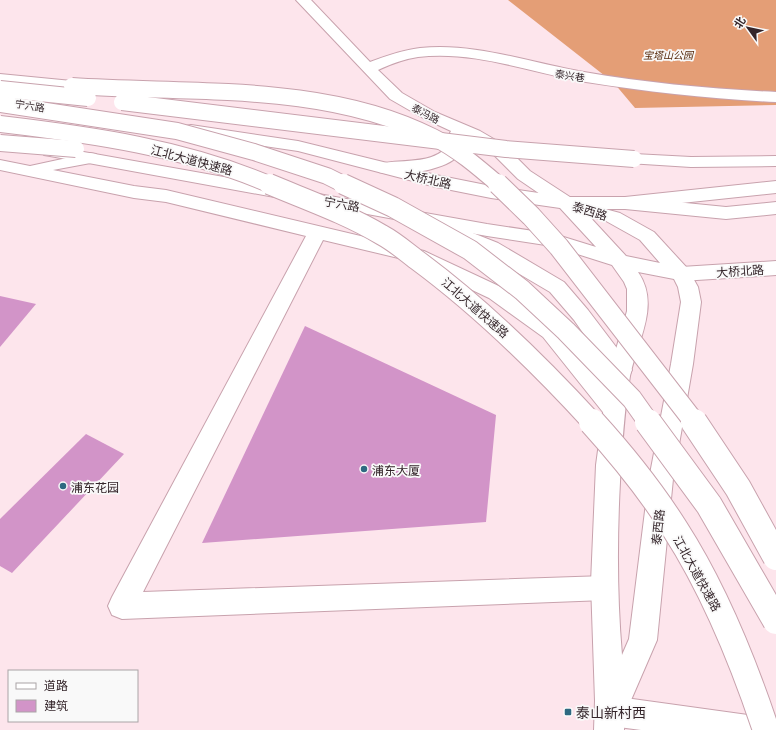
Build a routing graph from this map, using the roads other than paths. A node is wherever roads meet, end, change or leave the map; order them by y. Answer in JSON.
{"nodes":[{"id":1,"x":303,"y":0,"type":"edge"},
{"id":2,"x":368,"y":68,"type":"junction"},
{"id":3,"x":0,"y":79,"type":"edge"},
{"id":4,"x":0,"y":89,"type":"edge"},
{"id":5,"x":776,"y":97,"type":"edge"},
{"id":6,"x":0,"y":100,"type":"edge"},
{"id":7,"x":0,"y":104,"type":"edge"},
{"id":8,"x":83,"y":114,"type":"joint"},
{"id":9,"x":0,"y":124,"type":"edge"},
{"id":10,"x":452,"y":126,"type":"junction"},
{"id":11,"x":0,"y":143,"type":"edge"},
{"id":12,"x":90,"y":158,"type":"junction"},
{"id":13,"x":776,"y":161,"type":"edge"},
{"id":14,"x":0,"y":165,"type":"edge"},
{"id":15,"x":385,"y":168,"type":"junction"},
{"id":16,"x":28,"y":169,"type":"junction"},
{"id":17,"x":262,"y":180,"type":"junction"},
{"id":18,"x":776,"y":187,"type":"edge"},
{"id":19,"x":566,"y":203,"type":"junction"},
{"id":20,"x":625,"y":203,"type":"junction"},
{"id":21,"x":776,"y":208,"type":"edge"},
{"id":22,"x":420,"y":218,"type":"junction"},
{"id":23,"x":317,"y":232,"type":"junction"},
{"id":24,"x":620,"y":262,"type":"junction"},
{"id":25,"x":776,"y":268,"type":"edge"},
{"id":26,"x":681,"y":274,"type":"junction"},
{"id":27,"x":621,"y":370,"type":"junction"},
{"id":28,"x":614,"y":410,"type":"junction"},
{"id":29,"x":776,"y":557,"type":"edge"},
{"id":30,"x":605,"y":588,"type":"junction"},
{"id":31,"x":776,"y":621,"type":"edge"},
{"id":32,"x":610,"y":721,"type":"edge"},
{"id":33,"x":748,"y":730,"type":"edge"},
{"id":34,"x":766,"y":730,"type":"edge"}],
"edges":[{"from":1,"to":2,"type":"main road","name":"泰冯路"},
{"from":2,"to":5,"type":"main road","name":"泰兴巷"},
{"from":2,"to":10,"type":"main road","name":"泰冯路"},
{"from":3,"to":29,"type":"main road","bridge":true},
{"from":4,"to":13,"type":"main road","bridge":true},
{"from":6,"to":8,"type":"main road","name":"宁六路"},
{"from":7,"to":31,"type":"main road","name":"江北大道快速路","bridge":true},
{"from":8,"to":15,"type":"main road","name":"大桥北路"},
{"from":9,"to":17,"type":"main road","name":"江北大道快速路","bridge":true},
{"from":10,"to":15,"type":"main road"},
{"from":10,"to":19,"type":"main road","name":"泰冯路"},
{"from":11,"to":12,"type":"main road","name":"宁六路"},
{"from":11,"to":17,"type":"main road","bridge":true},
{"from":12,"to":16,"type":"main road"},
{"from":12,"to":22,"type":"main road","name":"宁六路"},
{"from":14,"to":16,"type":"main road"},
{"from":15,"to":19,"type":"main road","name":"大桥北路"},
{"from":16,"to":23,"type":"main road"},
{"from":17,"to":34,"type":"main road","name":"江北大道快速路","bridge":true},
{"from":18,"to":20,"type":"main road","name":"大桥北路"},
{"from":19,"to":20,"type":"main road","name":"大桥北路"},
{"from":19,"to":24,"type":"main road","name":"泰西路"},
{"from":19,"to":26,"type":"main road","name":"泰西路"},
{"from":20,"to":21,"type":"main road"},
{"from":22,"to":24,"type":"main road","name":"宁六路"},
{"from":22,"to":27,"type":"main road"},
{"from":23,"to":28,"type":"main road"},
{"from":23,"to":30,"type":"main road"},
{"from":24,"to":26,"type":"main road","name":"宁六路"},
{"from":24,"to":27,"type":"main road","name":"泰西路"},
{"from":25,"to":26,"type":"main road","name":"大桥北路"},
{"from":26,"to":32,"type":"main road","name":"泰西路"},
{"from":27,"to":28,"type":"main road","name":"泰西路"},
{"from":28,"to":30,"type":"main road","name":"泰西路"},
{"from":30,"to":32,"type":"main road","name":"泰西路"},
{"from":32,"to":33,"type":"main road"}]}
